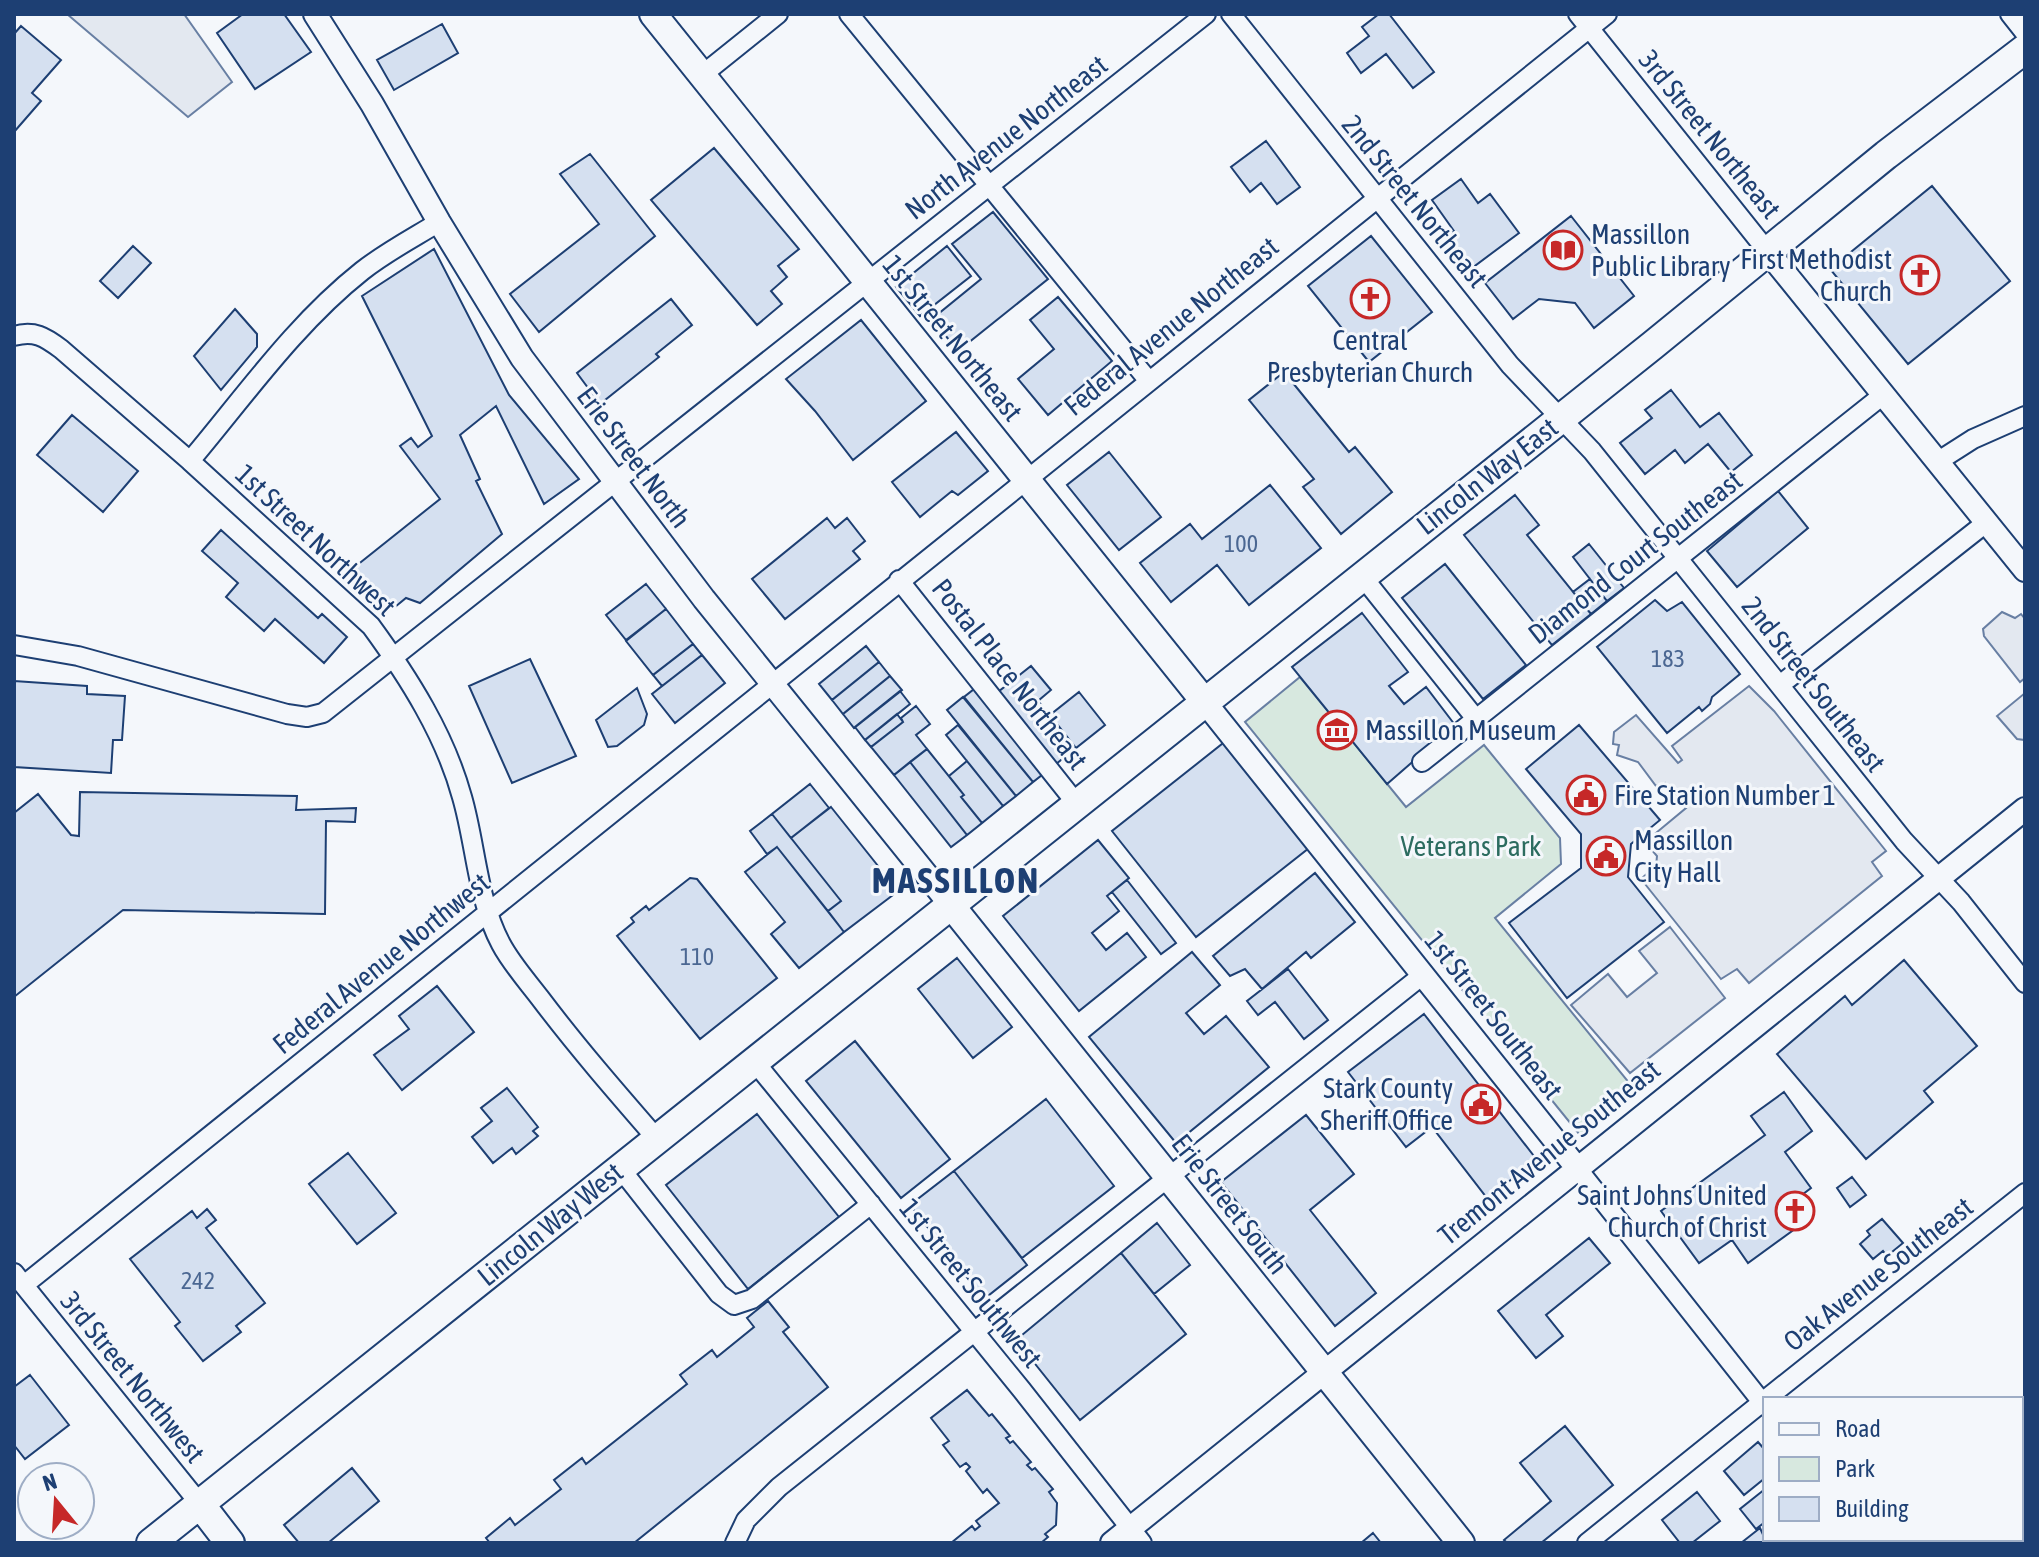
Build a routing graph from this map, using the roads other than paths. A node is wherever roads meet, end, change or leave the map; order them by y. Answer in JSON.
{"nodes":[{"id":1,"x":315,"y":14,"type":"edge"},
{"id":2,"x":653,"y":14,"type":"edge"},
{"id":3,"x":778,"y":14,"type":"edge"},
{"id":4,"x":849,"y":14,"type":"edge"},
{"id":5,"x":1206,"y":14,"type":"edge"},
{"id":6,"x":1231,"y":14,"type":"edge"},
{"id":7,"x":1607,"y":14,"type":"edge"},
{"id":8,"x":2010,"y":14,"type":"edge"},
{"id":9,"x":1583,"y":21,"type":"edge"},
{"id":10,"x":2025,"y":33,"type":"edge"},
{"id":11,"x":2025,"y":49,"type":"edge"},
{"id":12,"x":702,"y":75,"type":"junction"},
{"id":13,"x":990,"y":186,"type":"junction"},
{"id":14,"x":1376,"y":198,"type":"junction"},
{"id":15,"x":439,"y":222,"type":"junction"},
{"id":16,"x":1768,"y":252,"type":"junction"},
{"id":17,"x":867,"y":283,"type":"junction"},
{"id":18,"x":19,"y":334,"type":"edge"},
{"id":19,"x":1148,"y":380,"type":"junction"},
{"id":20,"x":1883,"y":395,"type":"junction"},
{"id":21,"x":2025,"y":416,"type":"edge"},
{"id":22,"x":1561,"y":418,"type":"junction"},
{"id":23,"x":190,"y":461,"type":"junction"},
{"id":24,"x":1937,"y":462,"type":"junction"},
{"id":25,"x":1025,"y":479,"type":"junction"},
{"id":26,"x":616,"y":482,"type":"junction"},
{"id":27,"x":1987,"y":522,"type":"junction"},
{"id":28,"x":1679,"y":558,"type":"junction"},
{"id":29,"x":2025,"y":570,"type":"edge"},
{"id":30,"x":1362,"y":576,"type":"junction"},
{"id":31,"x":899,"y":580,"type":"junction"},
{"id":32,"x":14,"y":645,"type":"edge"},
{"id":33,"x":394,"y":657,"type":"junction"},
{"id":34,"x":771,"y":683,"type":"junction"},
{"id":35,"x":1780,"y":685,"type":"junction"},
{"id":36,"x":1204,"y":701,"type":"junction"},
{"id":37,"x":1476,"y":719,"type":"junction"},
{"id":38,"x":1422,"y":762,"type":"dead end"},
{"id":39,"x":1076,"y":803,"type":"junction"},
{"id":40,"x":2025,"y":809,"type":"edge"},
{"id":41,"x":1938,"y":878,"type":"junction"},
{"id":42,"x":950,"y":904,"type":"junction"},
{"id":43,"x":488,"y":913,"type":"junction"},
{"id":44,"x":1424,"y":974,"type":"junction"},
{"id":45,"x":2025,"y":983,"type":"edge"},
{"id":46,"x":754,"y":1061,"type":"junction"},
{"id":47,"x":657,"y":1139,"type":"junction"},
{"id":48,"x":620,"y":1168,"type":"junction"},
{"id":49,"x":1577,"y":1168,"type":"junction"},
{"id":50,"x":1170,"y":1178,"type":"junction"},
{"id":51,"x":2025,"y":1193,"type":"edge"},
{"id":52,"x":871,"y":1204,"type":"junction"},
{"id":53,"x":19,"y":1279,"type":"edge"},
{"id":54,"x":975,"y":1332,"type":"junction"},
{"id":55,"x":1324,"y":1371,"type":"junction"},
{"id":56,"x":1770,"y":1397,"type":"edge"},
{"id":57,"x":1763,"y":1401,"type":"edge"},
{"id":58,"x":1763,"y":1403,"type":"edge"},
{"id":59,"x":200,"y":1504,"type":"junction"},
{"id":60,"x":1136,"y":1536,"type":"edge"},
{"id":61,"x":151,"y":1543,"type":"edge"},
{"id":62,"x":230,"y":1543,"type":"edge"},
{"id":63,"x":735,"y":1543,"type":"edge"},
{"id":64,"x":1112,"y":1543,"type":"edge"},
{"id":65,"x":1461,"y":1543,"type":"edge"},
{"id":66,"x":1587,"y":1543,"type":"edge"}],
"edges":[{"from":1,"to":15,"type":"street","name":"Erie Street North"},
{"from":2,"to":12,"type":"main road","name":"1st Street Northeast"},
{"from":3,"to":12,"type":"street"},
{"from":4,"to":13,"type":"street"},
{"from":5,"to":13,"type":"street","name":"North Avenue Northeast"},
{"from":6,"to":14,"type":"street","name":"2nd Street Northeast"},
{"from":7,"to":9,"type":"street","name":"Federal Avenue Northeast"},
{"from":8,"to":10,"type":"street"},
{"from":9,"to":14,"type":"street","name":"Federal Avenue Northeast"},
{"from":9,"to":16,"type":"street","name":"3rd Street Northeast"},
{"from":11,"to":16,"type":"main road","name":"Lincoln Way East"},
{"from":12,"to":17,"type":"main road","name":"1st Street Northeast"},
{"from":13,"to":17,"type":"street","name":"North Avenue Northeast"},
{"from":13,"to":19,"type":"street"},
{"from":14,"to":19,"type":"street","name":"Federal Avenue Northeast"},
{"from":14,"to":22,"type":"street","name":"2nd Street Northeast"},
{"from":15,"to":23,"type":"street"},
{"from":15,"to":26,"type":"street","name":"Erie Street North"},
{"from":16,"to":20,"type":"street"},
{"from":16,"to":22,"type":"main road","name":"Lincoln Way East"},
{"from":17,"to":25,"type":"main road","name":"1st Street Northeast"},
{"from":17,"to":26,"type":"street","name":"North Avenue Northeast"},
{"from":18,"to":23,"type":"street","name":"1st Street Northwest"},
{"from":19,"to":25,"type":"street","name":"Federal Avenue Northeast"},
{"from":20,"to":24,"type":"street"},
{"from":20,"to":28,"type":"street","name":"Diamond Court Southeast"},
{"from":21,"to":24,"type":"street"},
{"from":22,"to":28,"type":"street","name":"2nd Street Southeast"},
{"from":22,"to":30,"type":"main road","name":"Lincoln Way East"},
{"from":23,"to":33,"type":"street","name":"1st Street Northwest"},
{"from":24,"to":27,"type":"street"},
{"from":25,"to":31,"type":"street","name":"Federal Avenue Northeast"},
{"from":25,"to":36,"type":"main road","name":"1st Street Northeast"},
{"from":26,"to":33,"type":"street","name":"North Avenue Northeast"},
{"from":26,"to":34,"type":"street","name":"Erie Street North"},
{"from":27,"to":29,"type":"street"},
{"from":27,"to":35,"type":"street"},
{"from":28,"to":35,"type":"street","name":"2nd Street Southeast"},
{"from":28,"to":37,"type":"street","name":"Diamond Court Southeast"},
{"from":30,"to":36,"type":"main road","name":"Lincoln Way East"},
{"from":30,"to":37,"type":"street"},
{"from":31,"to":34,"type":"street","name":"Federal Avenue Northeast"},
{"from":31,"to":39,"type":"street","name":"Postal Place Northeast"},
{"from":32,"to":33,"type":"street","name":"North Avenue Northeast"},
{"from":33,"to":43,"type":"street","name":"1st Street Northwest"},
{"from":34,"to":42,"type":"street","name":"Erie Street North"},
{"from":34,"to":43,"type":"street","name":"Federal Avenue Northwest"},
{"from":35,"to":41,"type":"street","name":"2nd Street Southeast"},
{"from":36,"to":39,"type":"main road","name":"Lincoln Way East"},
{"from":36,"to":44,"type":"street","name":"1st Street Southeast"},
{"from":37,"to":38,"type":"street","name":"Diamond Court Southeast"},
{"from":39,"to":42,"type":"main road","name":"Lincoln Way East"},
{"from":40,"to":41,"type":"street","name":"Tremont Avenue Southeast"},
{"from":41,"to":45,"type":"street","name":"2nd Street Southeast"},
{"from":41,"to":49,"type":"street","name":"Tremont Avenue Southeast"},
{"from":42,"to":46,"type":"main road","name":"Lincoln Way West"},
{"from":42,"to":50,"type":"main road","name":"Erie Street South"},
{"from":43,"to":47,"type":"street","name":"1st Street Northwest"},
{"from":43,"to":53,"type":"street","name":"Federal Avenue Northwest"},
{"from":44,"to":49,"type":"street","name":"1st Street Southeast"},
{"from":44,"to":50,"type":"street"},
{"from":46,"to":47,"type":"main road","name":"Lincoln Way West"},
{"from":46,"to":52,"type":"street","name":"1st Street Southwest"},
{"from":47,"to":48,"type":"main road","name":"Lincoln Way West"},
{"from":48,"to":52,"type":"street"},
{"from":48,"to":59,"type":"main road","name":"Lincoln Way West"},
{"from":49,"to":55,"type":"street","name":"Tremont Avenue Southeast"},
{"from":49,"to":57,"type":"street","name":"1st Street Southeast"},
{"from":50,"to":54,"type":"street"},
{"from":50,"to":55,"type":"main road","name":"Erie Street South"},
{"from":51,"to":56,"type":"street","name":"Oak Avenue Southeast"},
{"from":52,"to":54,"type":"street","name":"1st Street Southwest"},
{"from":53,"to":59,"type":"street","name":"3rd Street Northwest"},
{"from":54,"to":60,"type":"street","name":"1st Street Southwest"},
{"from":54,"to":63,"type":"street"},
{"from":55,"to":60,"type":"street","name":"Tremont Avenue Southeast"},
{"from":55,"to":65,"type":"main road","name":"Erie Street South"},
{"from":58,"to":66,"type":"street","name":"Oak Avenue Southeast"},
{"from":59,"to":61,"type":"main road","name":"Lincoln Way West"},
{"from":59,"to":62,"type":"main road"},
{"from":60,"to":64,"type":"street","name":"Tremont Avenue Southeast"}]}
